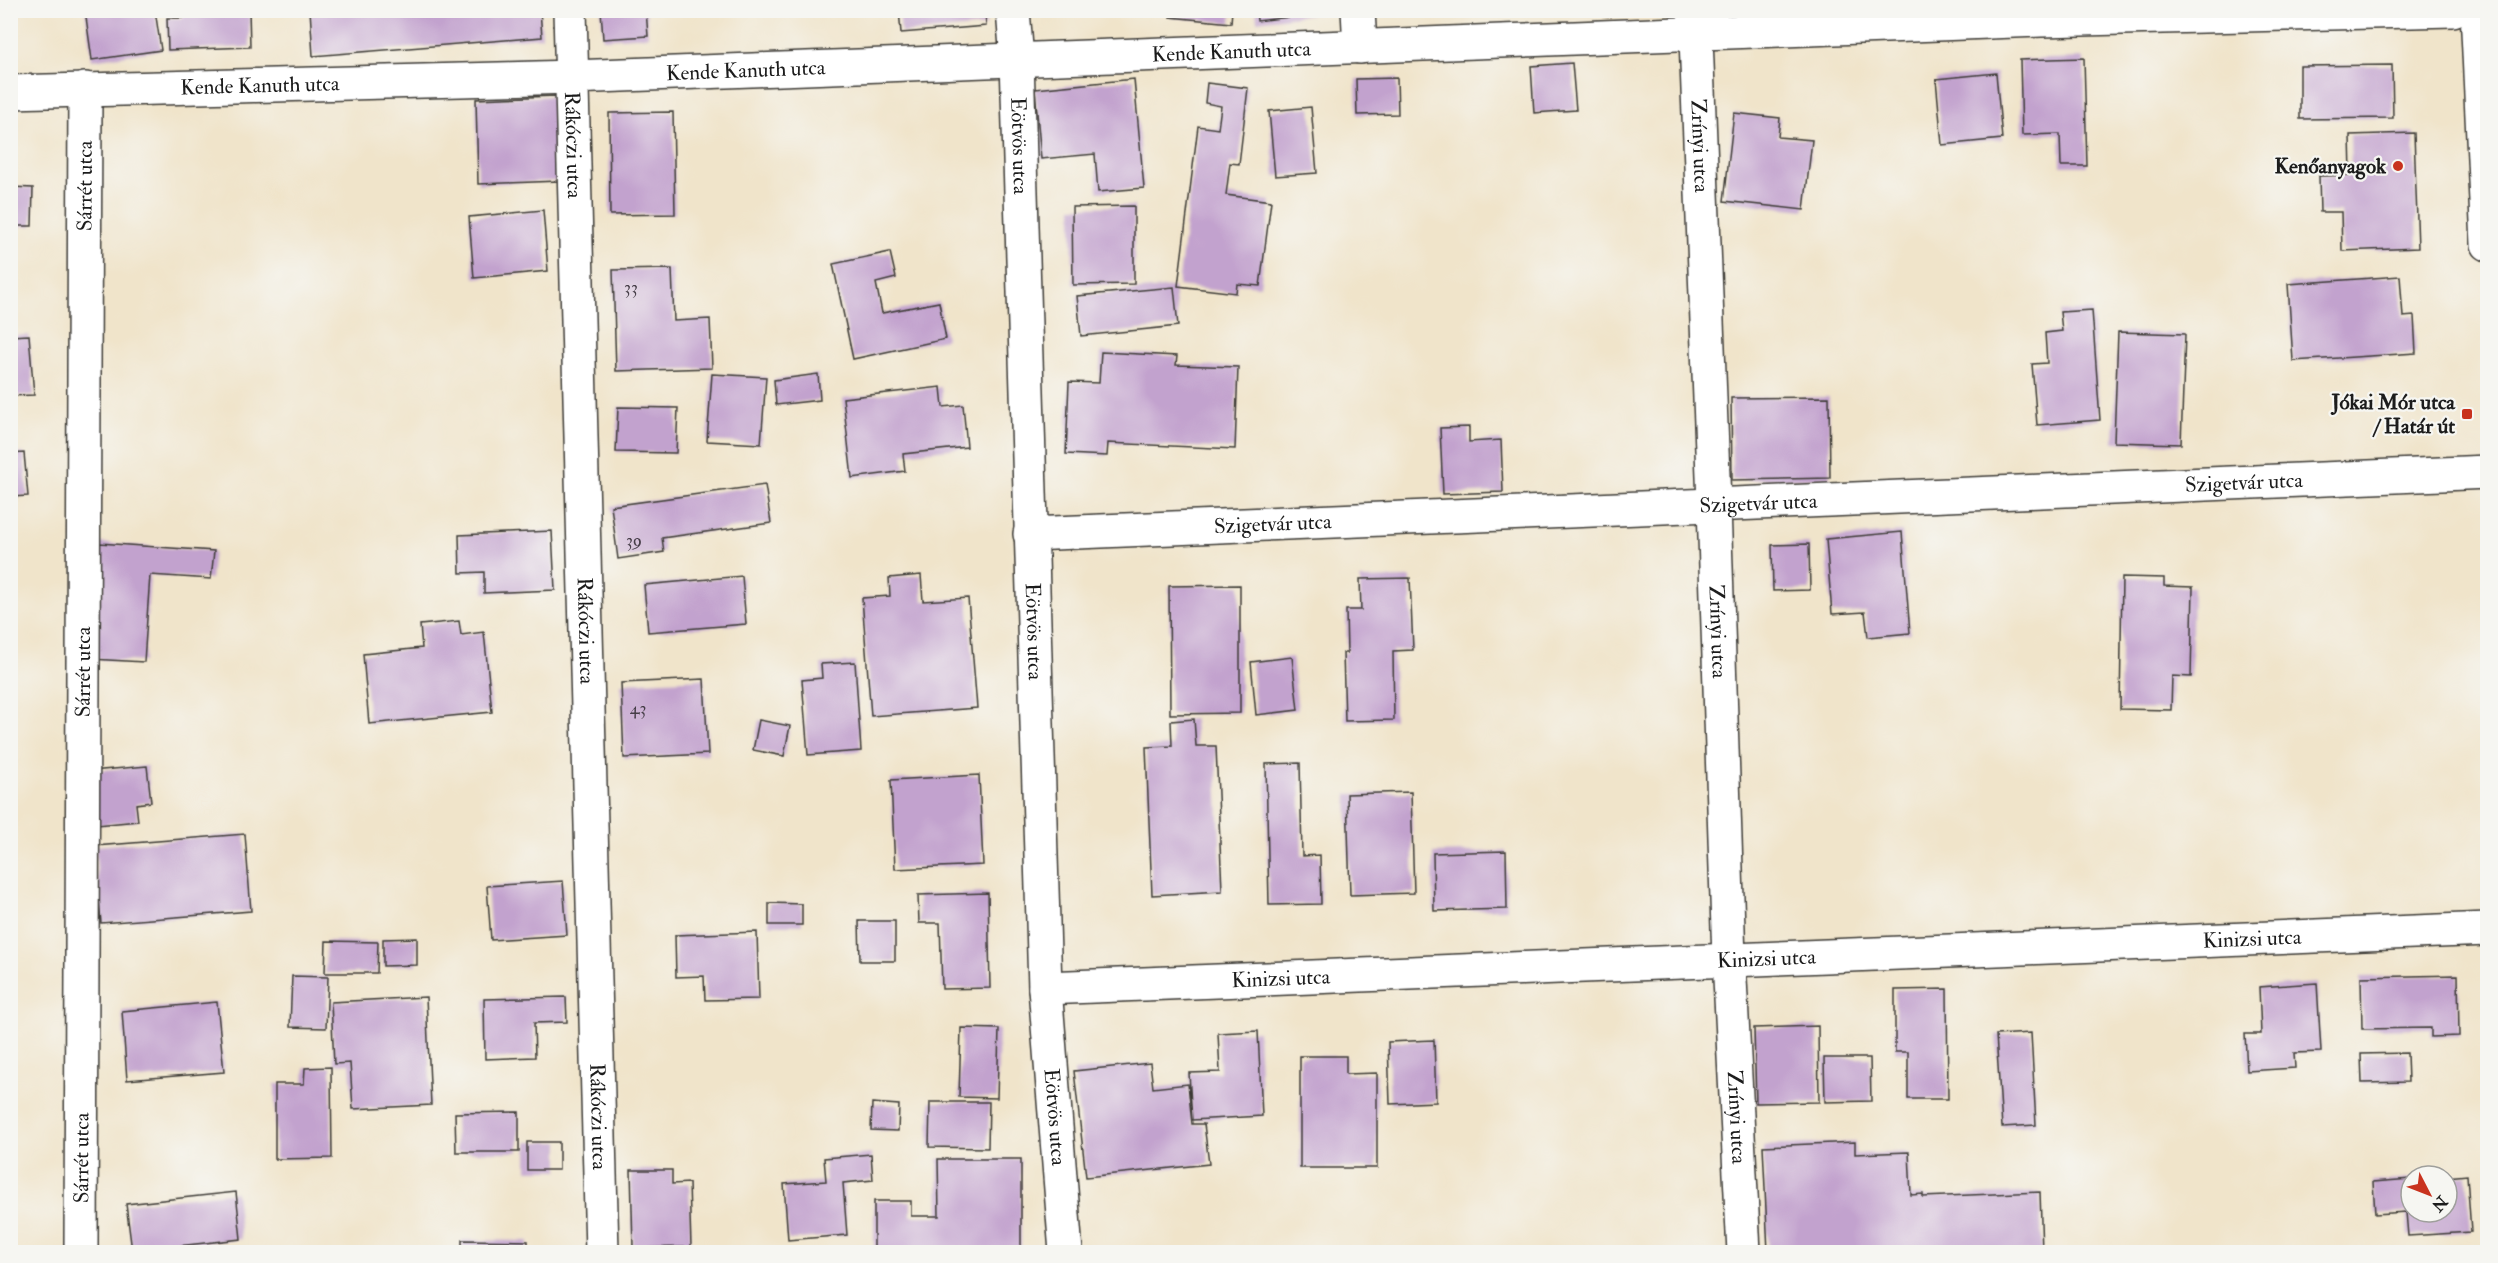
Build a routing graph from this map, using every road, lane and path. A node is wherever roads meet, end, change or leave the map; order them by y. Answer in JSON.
{"nodes":[{"id":1,"x":570,"y":10,"type":"edge"},
{"id":2,"x":1013,"y":10,"type":"edge"},
{"id":3,"x":1358,"y":10,"type":"edge"},
{"id":4,"x":2453,"y":10,"type":"edge"},
{"id":5,"x":2477,"y":10,"type":"edge"},
{"id":6,"x":2041,"y":15,"type":"edge"},
{"id":7,"x":1696,"y":22,"type":"edge"},
{"id":8,"x":1360,"y":47,"type":"junction"},
{"id":9,"x":1017,"y":60,"type":"junction"},
{"id":10,"x":572,"y":76,"type":"junction"},
{"id":11,"x":85,"y":89,"type":"junction"},
{"id":12,"x":10,"y":92,"type":"edge"},
{"id":13,"x":2487,"y":244,"type":"edge"},
{"id":14,"x":2487,"y":472,"type":"edge"},
{"id":15,"x":1714,"y":507,"type":"junction"},
{"id":16,"x":1030,"y":534,"type":"junction"},
{"id":17,"x":2487,"y":928,"type":"edge"},
{"id":18,"x":1729,"y":959,"type":"junction"},
{"id":19,"x":1045,"y":988,"type":"junction"},
{"id":20,"x":81,"y":1252,"type":"edge"},
{"id":21,"x":602,"y":1252,"type":"edge"},
{"id":22,"x":1066,"y":1252,"type":"edge"},
{"id":23,"x":1744,"y":1252,"type":"edge"}],
"edges":[{"from":1,"to":10,"type":"street","name":"Rákóczi utca"},
{"from":2,"to":9,"type":"street","name":"Eötvös utca"},
{"from":3,"to":8,"type":"street"},
{"from":4,"to":6,"type":"street","name":"Kende Kanuth utca"},
{"from":5,"to":13,"type":"street"},
{"from":6,"to":7,"type":"street","name":"Kende Kanuth utca"},
{"from":7,"to":8,"type":"street","name":"Kende Kanuth utca"},
{"from":7,"to":15,"type":"street","name":"Zrínyi utca"},
{"from":8,"to":9,"type":"street","name":"Kende Kanuth utca"},
{"from":9,"to":10,"type":"street","name":"Kende Kanuth utca"},
{"from":9,"to":16,"type":"street","name":"Eötvös utca"},
{"from":10,"to":11,"type":"street","name":"Kende Kanuth utca"},
{"from":10,"to":21,"type":"street","name":"Rákóczi utca"},
{"from":11,"to":12,"type":"street","name":"Kende Kanuth utca"},
{"from":11,"to":20,"type":"street","name":"Sárrét utca"},
{"from":14,"to":15,"type":"street","name":"Szigetvár utca"},
{"from":15,"to":16,"type":"street","name":"Szigetvár utca"},
{"from":15,"to":18,"type":"street","name":"Zrínyi utca"},
{"from":16,"to":19,"type":"street","name":"Eötvös utca"},
{"from":17,"to":18,"type":"street","name":"Kinizsi utca"},
{"from":18,"to":19,"type":"street","name":"Kinizsi utca"},
{"from":18,"to":23,"type":"street","name":"Zrínyi utca"},
{"from":19,"to":22,"type":"street","name":"Eötvös utca"}]}
